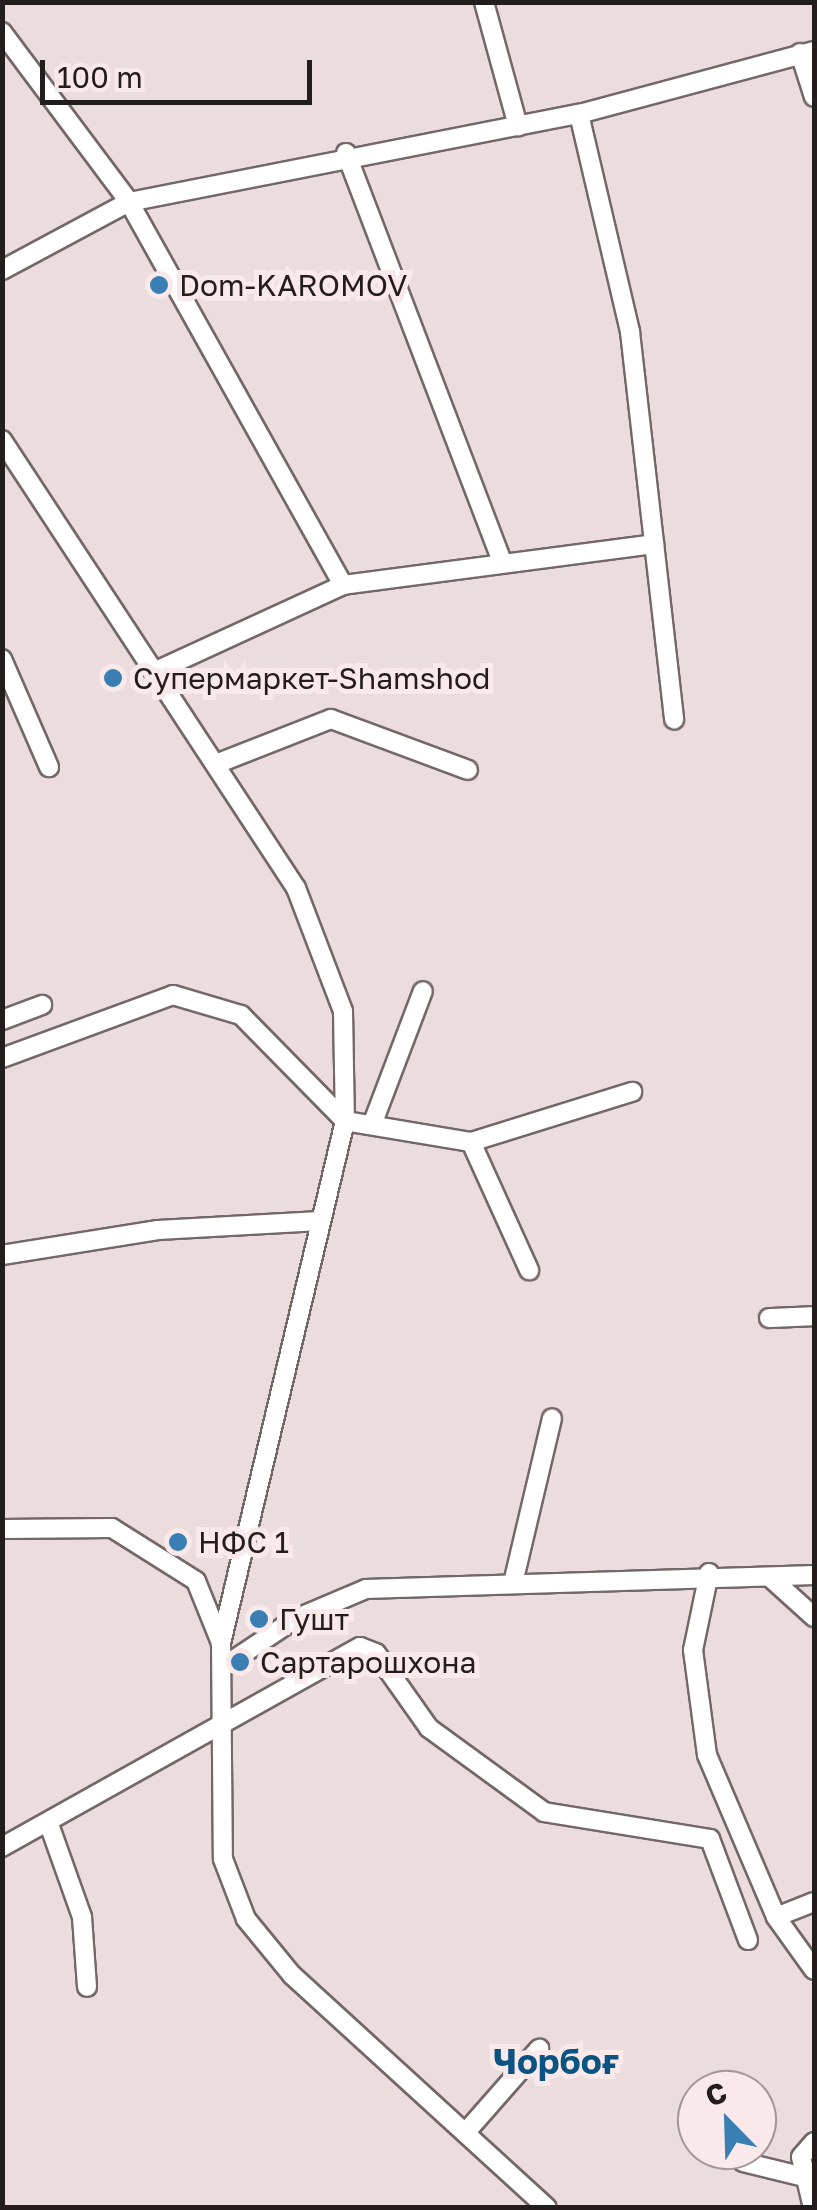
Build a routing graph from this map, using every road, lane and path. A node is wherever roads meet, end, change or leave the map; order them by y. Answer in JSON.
{"nodes":[{"id":1,"x":484,"y":2,"type":"edge"},
{"id":2,"x":2,"y":32,"type":"edge"},
{"id":3,"x":808,"y":52,"type":"edge"},
{"id":4,"x":814,"y":97,"type":"edge"},
{"id":5,"x":579,"y":114,"type":"junction"},
{"id":6,"x":518,"y":126,"type":"junction"},
{"id":7,"x":346,"y":153,"type":"junction"},
{"id":8,"x":129,"y":202,"type":"junction"},
{"id":9,"x":2,"y":270,"type":"edge"},
{"id":10,"x":2,"y":440,"type":"edge"},
{"id":11,"x":654,"y":544,"type":"junction"},
{"id":12,"x":502,"y":561,"type":"junction"},
{"id":13,"x":344,"y":585,"type":"junction"},
{"id":14,"x":2,"y":658,"type":"edge"},
{"id":15,"x":154,"y":672,"type":"junction"},
{"id":16,"x":674,"y":720,"type":"dead end"},
{"id":17,"x":216,"y":764,"type":"junction"},
{"id":18,"x":50,"y":767,"type":"dead end"},
{"id":19,"x":468,"y":770,"type":"dead end"},
{"id":20,"x":423,"y":991,"type":"dead end"},
{"id":21,"x":42,"y":1006,"type":"dead end"},
{"id":22,"x":2,"y":1020,"type":"edge"},
{"id":23,"x":2,"y":1058,"type":"edge"},
{"id":24,"x":632,"y":1092,"type":"dead end"},
{"id":25,"x":344,"y":1121,"type":"junction"},
{"id":26,"x":372,"y":1125,"type":"junction"},
{"id":27,"x":471,"y":1142,"type":"junction"},
{"id":28,"x":320,"y":1221,"type":"junction"},
{"id":29,"x":2,"y":1255,"type":"edge"},
{"id":30,"x":528,"y":1270,"type":"dead end"},
{"id":31,"x":814,"y":1316,"type":"edge"},
{"id":32,"x":769,"y":1318,"type":"dead end"},
{"id":33,"x":552,"y":1418,"type":"dead end"},
{"id":34,"x":2,"y":1529,"type":"edge"},
{"id":35,"x":709,"y":1573,"type":"junction"},
{"id":36,"x":814,"y":1575,"type":"edge"},
{"id":37,"x":514,"y":1578,"type":"junction"},
{"id":38,"x":772,"y":1579,"type":"junction"},
{"id":39,"x":814,"y":1617,"type":"edge"},
{"id":40,"x":221,"y":1644,"type":"junction"},
{"id":41,"x":223,"y":1667,"type":"junction"},
{"id":42,"x":226,"y":1715,"type":"junction"},
{"id":43,"x":50,"y":1827,"type":"junction"},
{"id":44,"x":2,"y":1847,"type":"edge"},
{"id":45,"x":814,"y":1902,"type":"edge"},
{"id":46,"x":776,"y":1916,"type":"junction"},
{"id":47,"x":748,"y":1940,"type":"dead end"},
{"id":48,"x":814,"y":1970,"type":"edge"},
{"id":49,"x":87,"y":1988,"type":"dead end"},
{"id":50,"x":539,"y":2048,"type":"dead end"},
{"id":51,"x":466,"y":2132,"type":"junction"},
{"id":52,"x":814,"y":2142,"type":"edge"},
{"id":53,"x":777,"y":2170,"type":"edge"},
{"id":54,"x":804,"y":2176,"type":"junction"},
{"id":55,"x":547,"y":2208,"type":"edge"},
{"id":56,"x":813,"y":2208,"type":"edge"}],
"edges":[{"from":1,"to":6,"type":"street"},
{"from":2,"to":8,"type":"street"},
{"from":3,"to":4,"type":"street"},
{"from":3,"to":5,"type":"street"},
{"from":5,"to":6,"type":"street"},
{"from":5,"to":11,"type":"street"},
{"from":6,"to":7,"type":"street"},
{"from":7,"to":8,"type":"street"},
{"from":7,"to":12,"type":"street"},
{"from":8,"to":9,"type":"street"},
{"from":8,"to":13,"type":"street"},
{"from":10,"to":15,"type":"street"},
{"from":11,"to":12,"type":"street"},
{"from":11,"to":16,"type":"street"},
{"from":12,"to":13,"type":"street"},
{"from":13,"to":15,"type":"street"},
{"from":14,"to":18,"type":"street"},
{"from":15,"to":17,"type":"street"},
{"from":17,"to":19,"type":"street"},
{"from":17,"to":25,"type":"street"},
{"from":20,"to":26,"type":"street"},
{"from":21,"to":22,"type":"street"},
{"from":23,"to":25,"type":"street"},
{"from":24,"to":27,"type":"street"},
{"from":25,"to":26,"type":"street"},
{"from":25,"to":28,"type":"street"},
{"from":26,"to":27,"type":"street"},
{"from":27,"to":30,"type":"street"},
{"from":28,"to":29,"type":"street"},
{"from":28,"to":40,"type":"street"},
{"from":31,"to":32,"type":"street"},
{"from":33,"to":37,"type":"street"},
{"from":34,"to":40,"type":"street"},
{"from":35,"to":37,"type":"street"},
{"from":35,"to":38,"type":"street"},
{"from":35,"to":46,"type":"street"},
{"from":36,"to":38,"type":"street"},
{"from":37,"to":41,"type":"street"},
{"from":38,"to":39,"type":"street"},
{"from":40,"to":41,"type":"street"},
{"from":41,"to":42,"type":"street"},
{"from":42,"to":43,"type":"street"},
{"from":42,"to":47,"type":"street"},
{"from":42,"to":51,"type":"street"},
{"from":43,"to":44,"type":"street"},
{"from":43,"to":49,"type":"street"},
{"from":45,"to":46,"type":"street"},
{"from":46,"to":48,"type":"street"},
{"from":50,"to":51,"type":"street"},
{"from":51,"to":55,"type":"street"},
{"from":52,"to":54,"type":"street"},
{"from":53,"to":54,"type":"street"},
{"from":54,"to":56,"type":"street"}]}
